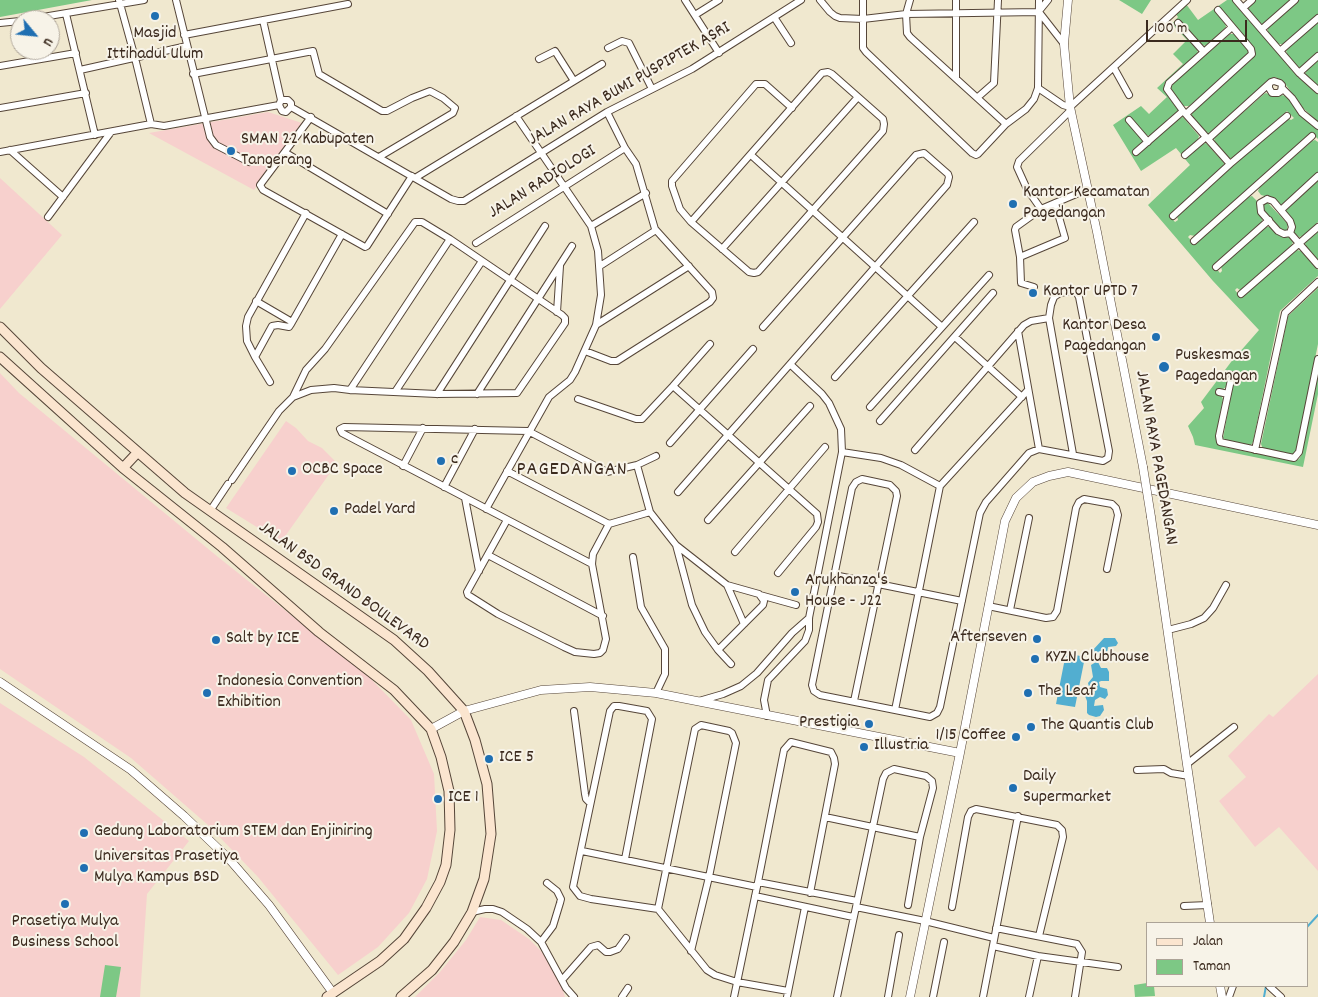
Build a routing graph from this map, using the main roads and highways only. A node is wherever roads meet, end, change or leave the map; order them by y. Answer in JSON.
{"nodes":[{"id":1,"x":0,"y":327,"type":"edge"},
{"id":2,"x":3,"y":338,"type":"edge"},
{"id":3,"x":0,"y":357,"type":"edge"},
{"id":4,"x":137,"y":453,"type":"junction"},
{"id":5,"x":124,"y":468,"type":"junction"},
{"id":6,"x":330,"y":995,"type":"edge"},
{"id":7,"x":401,"y":997,"type":"edge"}],
"edges":[{"from":1,"to":2,"type":"main road","name":"JALAN BSD GRAND BOULEVARD"},
{"from":2,"to":4,"type":"main road","name":"JALAN BSD GRAND BOULEVARD"},
{"from":3,"to":5,"type":"main road"},
{"from":4,"to":5,"type":"main road"},
{"from":4,"to":7,"type":"main road","name":"JALAN BSD GRAND BOULEVARD"},
{"from":5,"to":6,"type":"main road"}]}
